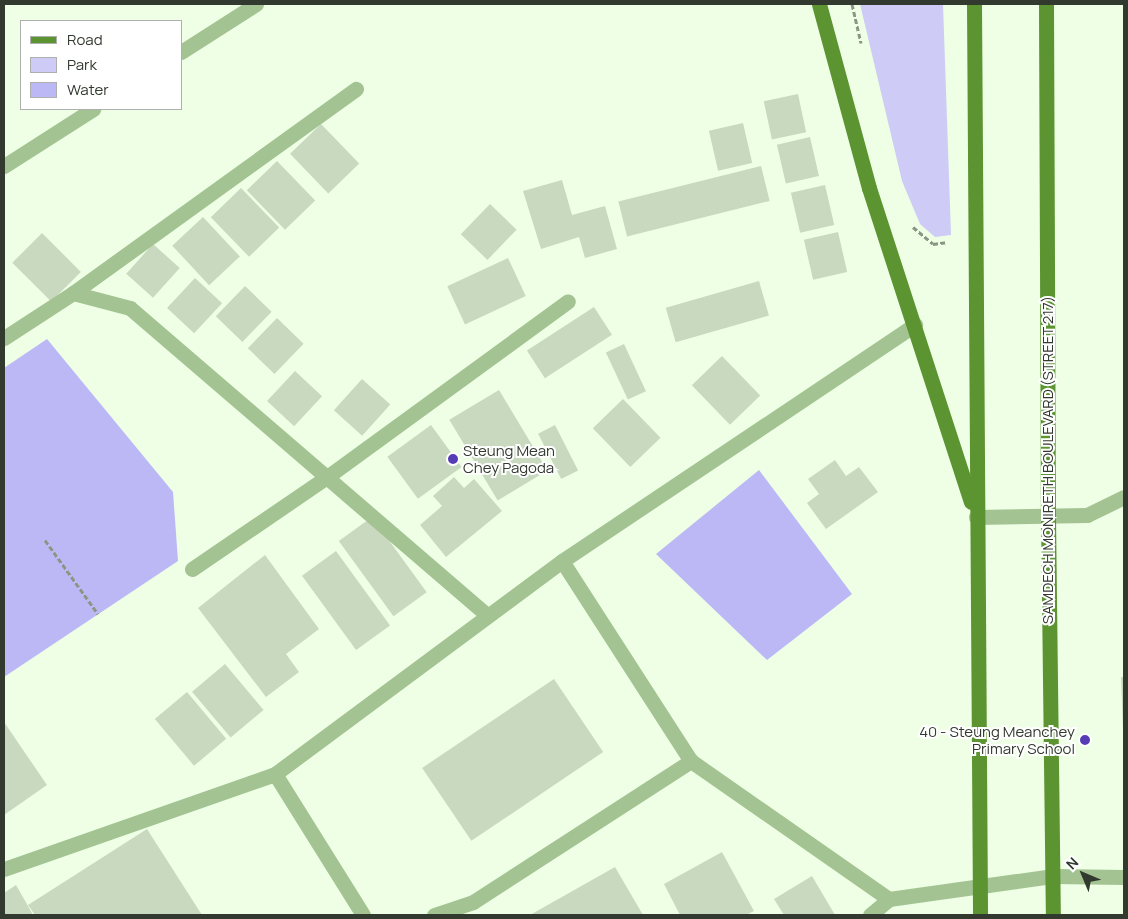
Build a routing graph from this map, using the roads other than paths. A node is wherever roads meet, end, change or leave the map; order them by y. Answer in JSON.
{"nodes":[{"id":1,"x":256,"y":4,"type":"edge"},
{"id":2,"x":819,"y":4,"type":"edge"},
{"id":3,"x":974,"y":4,"type":"edge"},
{"id":4,"x":1046,"y":4,"type":"edge"},
{"id":5,"x":182,"y":51,"type":"edge"},
{"id":6,"x":356,"y":89,"type":"dead end"},
{"id":7,"x":91,"y":110,"type":"edge"},
{"id":8,"x":4,"y":166,"type":"edge"},
{"id":9,"x":73,"y":293,"type":"junction"},
{"id":10,"x":568,"y":301,"type":"dead end"},
{"id":11,"x":915,"y":324,"type":"junction"},
{"id":12,"x":4,"y":338,"type":"edge"},
{"id":13,"x":327,"y":477,"type":"junction"},
{"id":14,"x":1124,"y":497,"type":"edge"},
{"id":15,"x":1048,"y":516,"type":"junction"},
{"id":16,"x":976,"y":517,"type":"junction"},
{"id":17,"x":562,"y":561,"type":"junction"},
{"id":18,"x":192,"y":569,"type":"dead end"},
{"id":19,"x":487,"y":615,"type":"junction"},
{"id":20,"x":691,"y":760,"type":"junction"},
{"id":21,"x":275,"y":774,"type":"junction"},
{"id":22,"x":4,"y":869,"type":"edge"},
{"id":23,"x":1052,"y":876,"type":"junction"},
{"id":24,"x":1124,"y":878,"type":"edge"},
{"id":25,"x":980,"y":885,"type":"junction"},
{"id":26,"x":889,"y":900,"type":"junction"},
{"id":27,"x":363,"y":915,"type":"edge"},
{"id":28,"x":434,"y":915,"type":"edge"},
{"id":29,"x":870,"y":915,"type":"edge"},
{"id":30,"x":980,"y":915,"type":"edge"},
{"id":31,"x":1053,"y":915,"type":"edge"}],
"edges":[{"from":1,"to":5,"type":"street"},
{"from":2,"to":11,"type":"main road"},
{"from":3,"to":16,"type":"main road"},
{"from":4,"to":15,"type":"main road","name":"SAMDECH MONIRETH BOULEVARD (STREET 217)"},
{"from":6,"to":9,"type":"street"},
{"from":7,"to":8,"type":"street"},
{"from":9,"to":12,"type":"street"},
{"from":9,"to":13,"type":"street"},
{"from":10,"to":13,"type":"street"},
{"from":11,"to":16,"type":"main road"},
{"from":11,"to":17,"type":"street"},
{"from":13,"to":18,"type":"street"},
{"from":13,"to":19,"type":"street"},
{"from":14,"to":15,"type":"street"},
{"from":15,"to":16,"type":"street"},
{"from":15,"to":23,"type":"main road","name":"SAMDECH MONIRETH BOULEVARD (STREET 217)"},
{"from":16,"to":25,"type":"main road"},
{"from":17,"to":19,"type":"street"},
{"from":17,"to":20,"type":"street"},
{"from":19,"to":21,"type":"street"},
{"from":20,"to":26,"type":"street"},
{"from":20,"to":28,"type":"street"},
{"from":21,"to":22,"type":"street"},
{"from":21,"to":27,"type":"street"},
{"from":23,"to":24,"type":"street"},
{"from":23,"to":25,"type":"street"},
{"from":23,"to":31,"type":"main road","name":"SAMDECH MONIRETH BOULEVARD (STREET 217)"},
{"from":25,"to":26,"type":"street"},
{"from":25,"to":30,"type":"main road"},
{"from":26,"to":29,"type":"street"}]}
